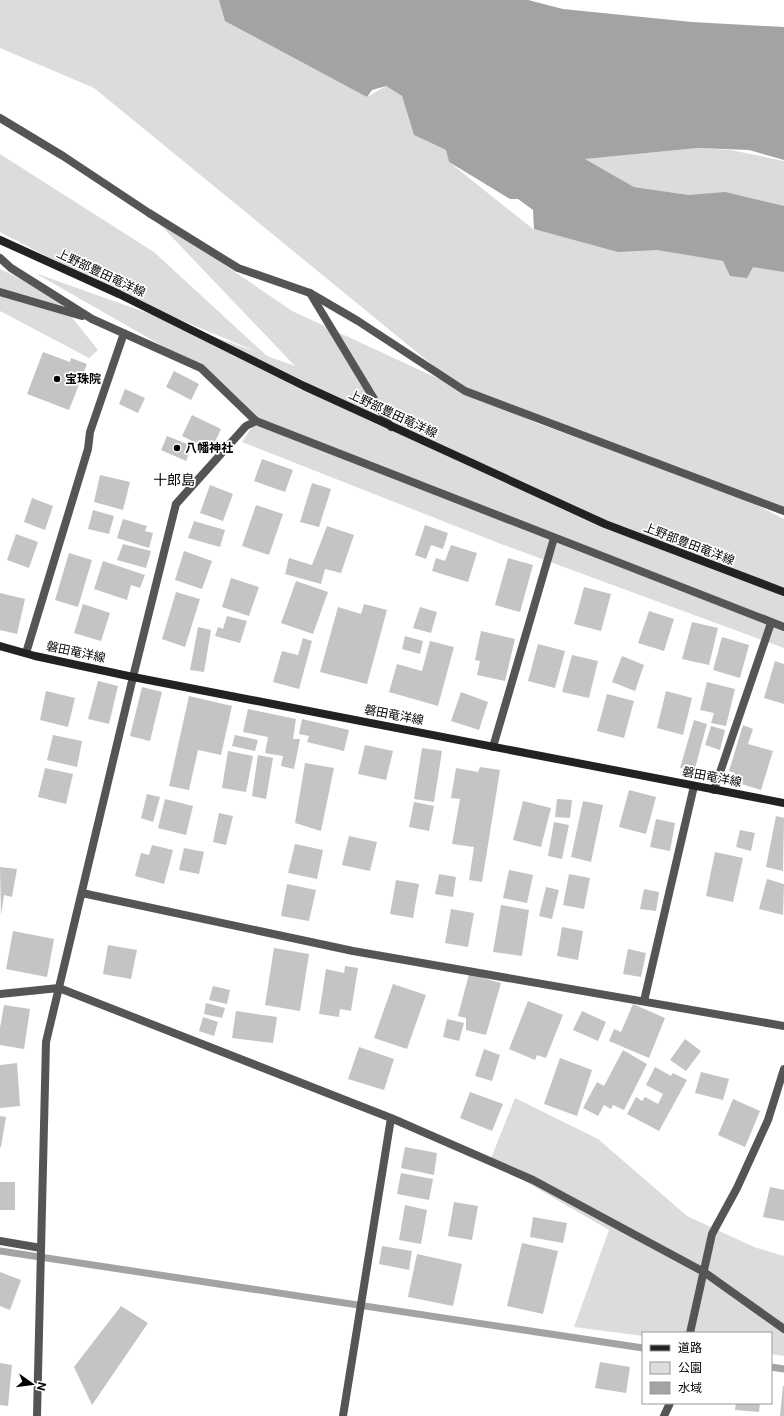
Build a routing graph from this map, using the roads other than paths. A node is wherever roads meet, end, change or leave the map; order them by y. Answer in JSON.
{"nodes":[{"id":1,"x":0,"y":118,"type":"edge"},
{"id":2,"x":0,"y":240,"type":"edge"},
{"id":3,"x":0,"y":258,"type":"edge"},
{"id":4,"x":0,"y":292,"type":"edge"},
{"id":5,"x":310,"y":293,"type":"junction"},
{"id":6,"x":92,"y":319,"type":"junction"},
{"id":7,"x":124,"y":333,"type":"junction"},
{"id":8,"x":256,"y":421,"type":"junction"},
{"id":9,"x":391,"y":427,"type":"junction"},
{"id":10,"x":784,"y":511,"type":"edge"},
{"id":11,"x":554,"y":538,"type":"junction"},
{"id":12,"x":784,"y":592,"type":"edge"},
{"id":13,"x":772,"y":623,"type":"junction"},
{"id":14,"x":784,"y":627,"type":"edge"},
{"id":15,"x":0,"y":646,"type":"edge"},
{"id":16,"x":26,"y":653,"type":"junction"},
{"id":17,"x":132,"y":677,"type":"junction"},
{"id":18,"x":493,"y":747,"type":"junction"},
{"id":19,"x":694,"y":786,"type":"junction"},
{"id":20,"x":714,"y":790,"type":"junction"},
{"id":21,"x":784,"y":804,"type":"edge"},
{"id":22,"x":82,"y":893,"type":"junction"},
{"id":23,"x":59,"y":988,"type":"junction"},
{"id":24,"x":0,"y":994,"type":"edge"},
{"id":25,"x":644,"y":1001,"type":"junction"},
{"id":26,"x":784,"y":1026,"type":"edge"},
{"id":27,"x":784,"y":1069,"type":"edge"},
{"id":28,"x":391,"y":1118,"type":"junction"},
{"id":29,"x":0,"y":1240,"type":"edge"},
{"id":30,"x":41,"y":1248,"type":"junction"},
{"id":31,"x":704,"y":1272,"type":"junction"},
{"id":32,"x":784,"y":1329,"type":"edge"},
{"id":33,"x":690,"y":1332,"type":"edge"},
{"id":34,"x":670,"y":1404,"type":"edge"},
{"id":35,"x":37,"y":1416,"type":"edge"},
{"id":36,"x":343,"y":1416,"type":"edge"},
{"id":37,"x":664,"y":1416,"type":"edge"}],
"edges":[{"from":1,"to":5,"type":"street"},
{"from":2,"to":9,"type":"main road","name":"上野部豊田竜洋線"},
{"from":3,"to":6,"type":"street"},
{"from":4,"to":6,"type":"street"},
{"from":5,"to":9,"type":"street"},
{"from":5,"to":10,"type":"street"},
{"from":6,"to":7,"type":"street"},
{"from":7,"to":8,"type":"street"},
{"from":7,"to":16,"type":"street"},
{"from":8,"to":11,"type":"street"},
{"from":8,"to":17,"type":"street"},
{"from":9,"to":12,"type":"main road","name":"上野部豊田竜洋線"},
{"from":11,"to":13,"type":"street"},
{"from":11,"to":18,"type":"street"},
{"from":13,"to":14,"type":"street"},
{"from":13,"to":20,"type":"street"},
{"from":15,"to":16,"type":"main road","name":"磐田竜洋線"},
{"from":16,"to":17,"type":"main road","name":"磐田竜洋線"},
{"from":17,"to":18,"type":"main road","name":"磐田竜洋線"},
{"from":17,"to":22,"type":"street"},
{"from":18,"to":19,"type":"main road","name":"磐田竜洋線"},
{"from":19,"to":20,"type":"main road","name":"磐田竜洋線"},
{"from":19,"to":25,"type":"street"},
{"from":20,"to":21,"type":"main road","name":"磐田竜洋線"},
{"from":22,"to":23,"type":"street"},
{"from":22,"to":25,"type":"street"},
{"from":23,"to":24,"type":"street"},
{"from":23,"to":28,"type":"street"},
{"from":23,"to":30,"type":"street"},
{"from":25,"to":26,"type":"street"},
{"from":27,"to":31,"type":"street"},
{"from":28,"to":31,"type":"street"},
{"from":28,"to":36,"type":"street"},
{"from":29,"to":30,"type":"street"},
{"from":30,"to":35,"type":"street"},
{"from":31,"to":32,"type":"street"},
{"from":31,"to":33,"type":"street"},
{"from":34,"to":37,"type":"street"}]}
